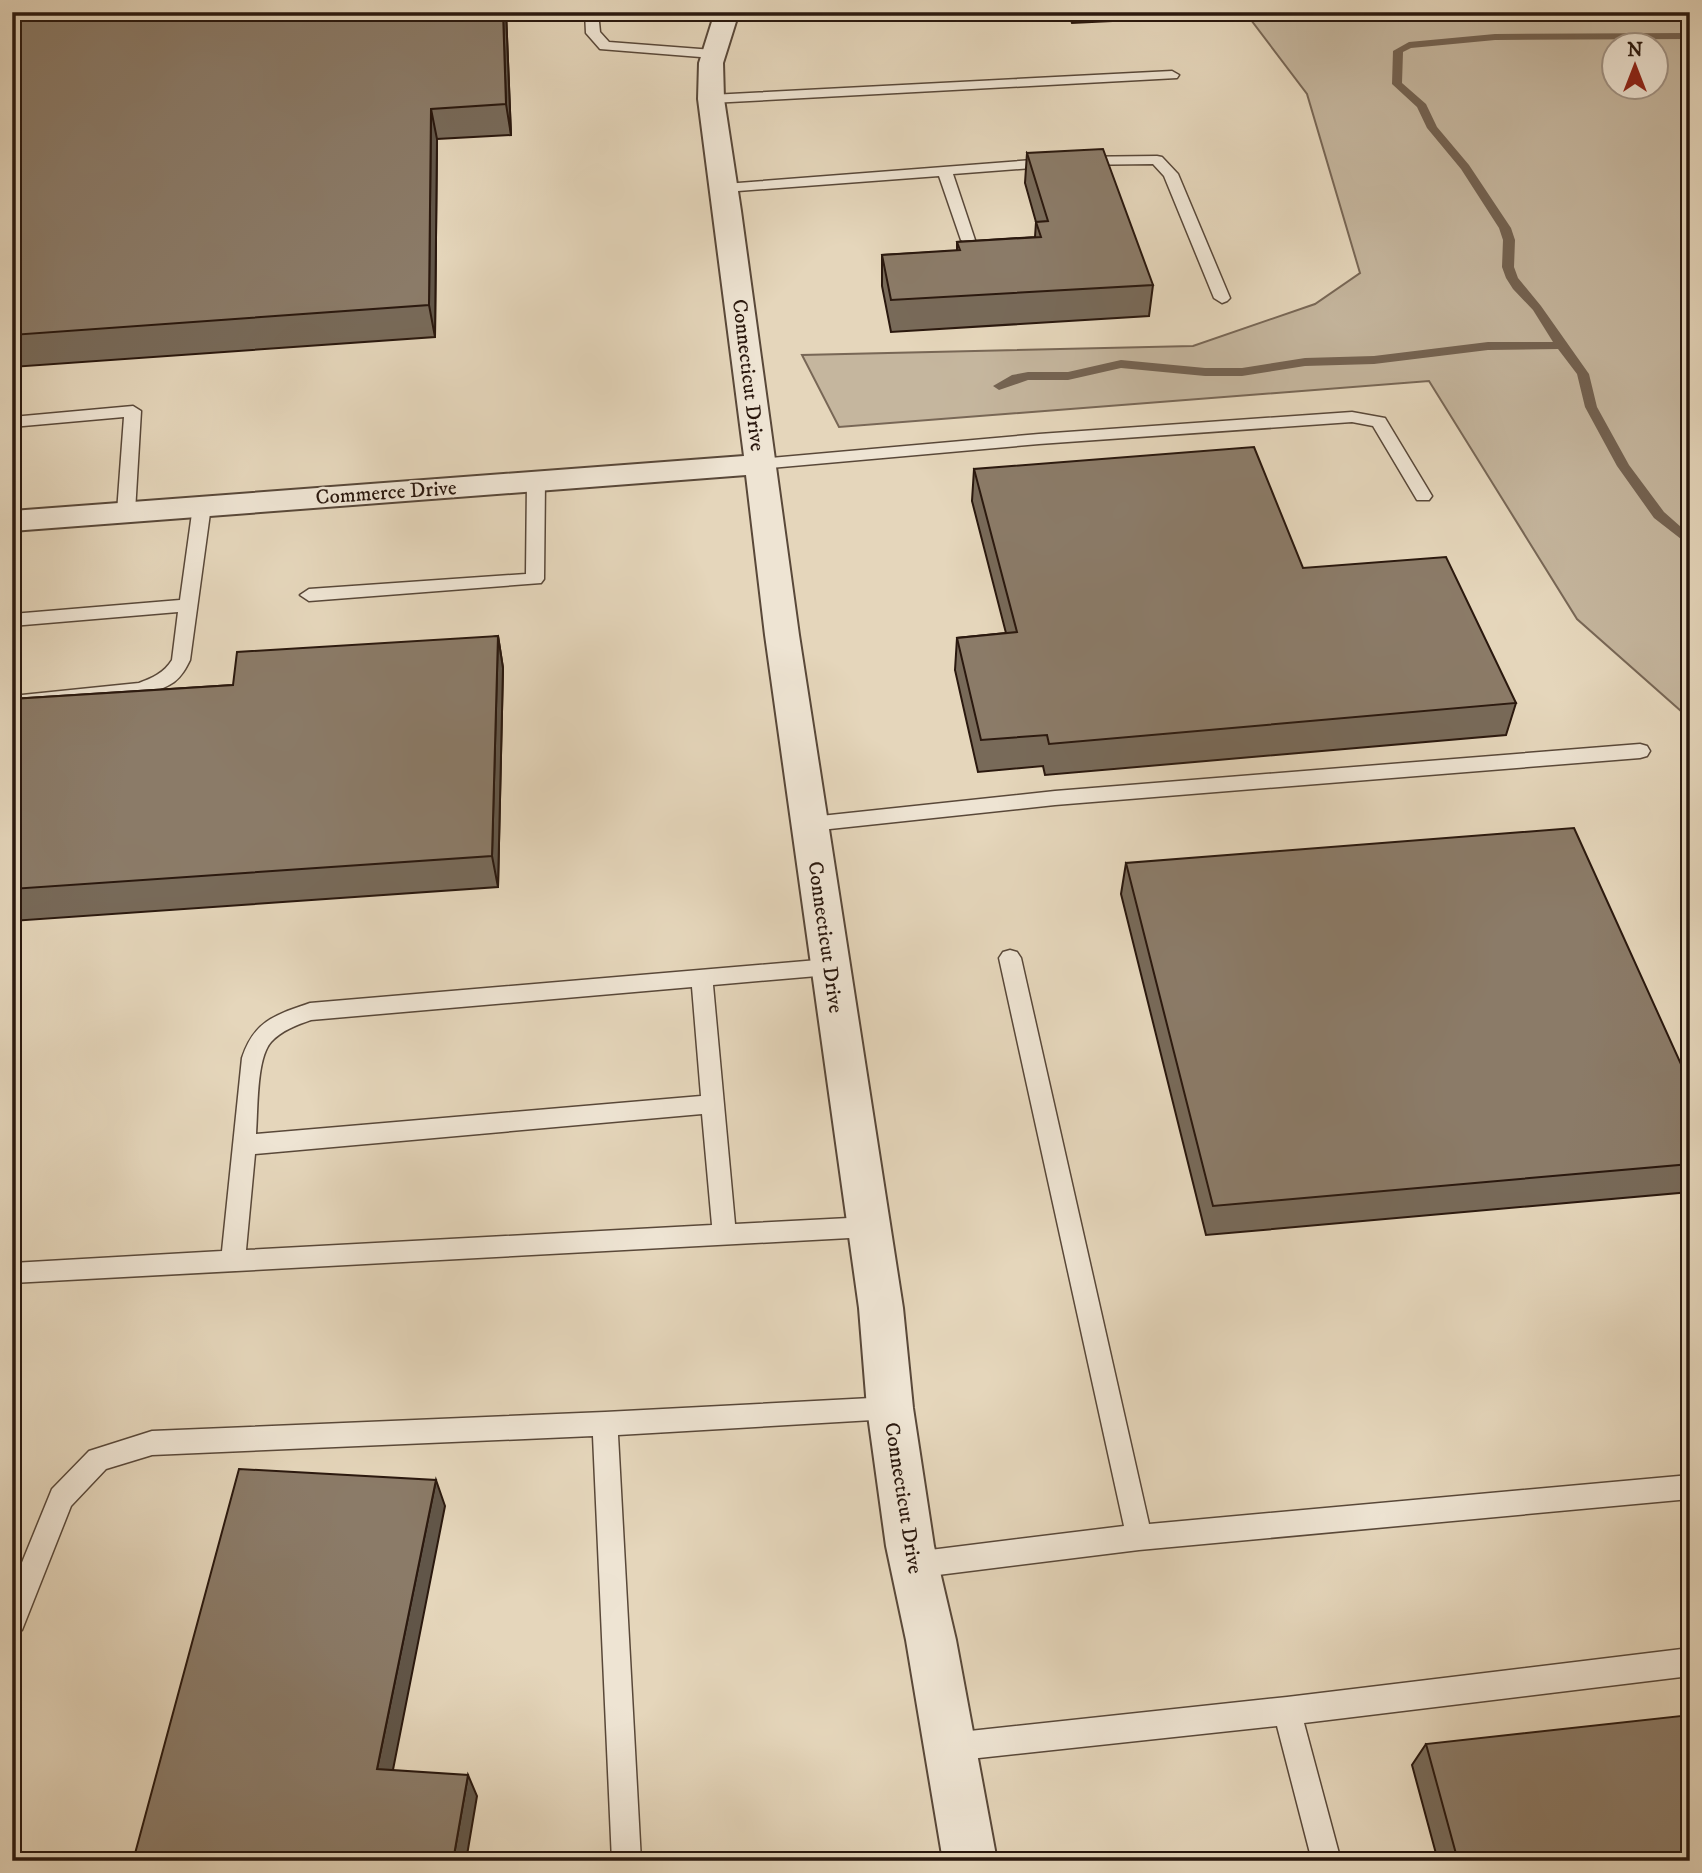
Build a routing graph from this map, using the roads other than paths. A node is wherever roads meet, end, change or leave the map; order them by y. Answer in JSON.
{"nodes":[{"id":1,"x":591,"y":12,"type":"edge"},
{"id":2,"x":727,"y":12,"type":"edge"},
{"id":3,"x":713,"y":54,"type":"junction"},
{"id":4,"x":1172,"y":75,"type":"dead end"},
{"id":5,"x":711,"y":99,"type":"junction"},
{"id":6,"x":945,"y":171,"type":"junction"},
{"id":7,"x":724,"y":188,"type":"junction"},
{"id":8,"x":968,"y":240,"type":"edge"},
{"id":9,"x":1222,"y":298,"type":"dead end"},
{"id":10,"x":12,"y":422,"type":"edge"},
{"id":11,"x":760,"y":464,"type":"junction"},
{"id":12,"x":536,"y":481,"type":"junction"},
{"id":13,"x":1423,"y":496,"type":"dead end"},
{"id":14,"x":202,"y":506,"type":"junction"},
{"id":15,"x":126,"y":512,"type":"junction"},
{"id":16,"x":12,"y":521,"type":"edge"},
{"id":17,"x":309,"y":595,"type":"dead end"},
{"id":18,"x":189,"y":605,"type":"junction"},
{"id":19,"x":12,"y":620,"type":"edge"},
{"id":20,"x":12,"y":703,"type":"edge"},
{"id":21,"x":1640,"y":751,"type":"dead end"},
{"id":22,"x":811,"y":824,"type":"junction"},
{"id":23,"x":1010,"y":958,"type":"dead end"},
{"id":24,"x":830,"y":967,"type":"junction"},
{"id":25,"x":702,"y":978,"type":"junction"},
{"id":26,"x":712,"y":1104,"type":"junction"},
{"id":27,"x":244,"y":1144,"type":"junction"},
{"id":28,"x":868,"y":1227,"type":"junction"},
{"id":29,"x":724,"y":1233,"type":"junction"},
{"id":30,"x":233,"y":1261,"type":"junction"},
{"id":31,"x":12,"y":1273,"type":"edge"},
{"id":32,"x":890,"y":1408,"type":"junction"},
{"id":33,"x":605,"y":1424,"type":"junction"},
{"id":34,"x":1690,"y":1488,"type":"edge"},
{"id":35,"x":1139,"y":1537,"type":"junction"},
{"id":36,"x":914,"y":1564,"type":"junction"},
{"id":37,"x":12,"y":1621,"type":"edge"},
{"id":38,"x":1690,"y":1662,"type":"edge"},
{"id":39,"x":1287,"y":1711,"type":"junction"},
{"id":40,"x":951,"y":1747,"type":"junction"},
{"id":41,"x":627,"y":1861,"type":"edge"},
{"id":42,"x":970,"y":1861,"type":"edge"},
{"id":43,"x":1327,"y":1861,"type":"edge"}],
"edges":[{"from":1,"to":3,"type":"lane"},
{"from":2,"to":3,"type":"street","name":"Connecticut Drive"},
{"from":3,"to":5,"type":"street","name":"Connecticut Drive"},
{"from":4,"to":5,"type":"lane"},
{"from":5,"to":7,"type":"street","name":"Connecticut Drive"},
{"from":6,"to":7,"type":"lane"},
{"from":6,"to":8,"type":"lane"},
{"from":6,"to":9,"type":"lane"},
{"from":7,"to":11,"type":"street","name":"Connecticut Drive"},
{"from":10,"to":15,"type":"lane"},
{"from":11,"to":12,"type":"street","name":"Commerce Drive"},
{"from":11,"to":13,"type":"lane"},
{"from":11,"to":22,"type":"street","name":"Connecticut Drive"},
{"from":12,"to":14,"type":"street","name":"Commerce Drive"},
{"from":12,"to":17,"type":"lane"},
{"from":14,"to":15,"type":"street","name":"Commerce Drive"},
{"from":14,"to":18,"type":"lane"},
{"from":15,"to":16,"type":"street","name":"Commerce Drive"},
{"from":18,"to":19,"type":"lane"},
{"from":18,"to":20,"type":"lane"},
{"from":21,"to":22,"type":"lane"},
{"from":22,"to":24,"type":"street","name":"Connecticut Drive"},
{"from":23,"to":35,"type":"lane"},
{"from":24,"to":25,"type":"lane"},
{"from":24,"to":28,"type":"street","name":"Connecticut Drive"},
{"from":25,"to":26,"type":"lane"},
{"from":25,"to":27,"type":"lane"},
{"from":26,"to":27,"type":"lane"},
{"from":26,"to":29,"type":"lane"},
{"from":27,"to":30,"type":"lane"},
{"from":28,"to":29,"type":"lane"},
{"from":28,"to":32,"type":"street","name":"Connecticut Drive"},
{"from":29,"to":30,"type":"lane"},
{"from":30,"to":31,"type":"lane"},
{"from":32,"to":33,"type":"lane"},
{"from":32,"to":36,"type":"street","name":"Connecticut Drive"},
{"from":33,"to":37,"type":"lane"},
{"from":33,"to":41,"type":"lane"},
{"from":34,"to":35,"type":"lane"},
{"from":35,"to":36,"type":"lane"},
{"from":36,"to":40,"type":"street","name":"Connecticut Drive"},
{"from":38,"to":39,"type":"lane"},
{"from":39,"to":40,"type":"lane"},
{"from":39,"to":43,"type":"lane"},
{"from":40,"to":42,"type":"street","name":"Connecticut Drive"}]}
